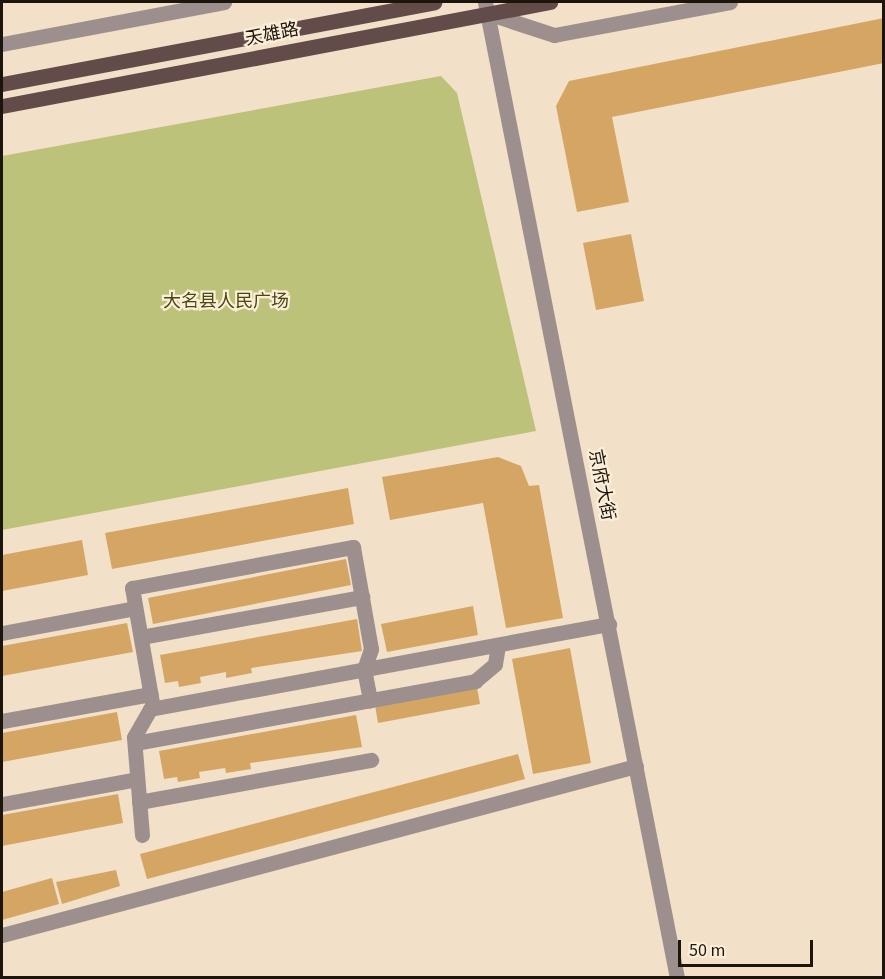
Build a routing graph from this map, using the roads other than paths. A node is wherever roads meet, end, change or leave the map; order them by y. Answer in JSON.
{"nodes":[{"id":1,"x":224,"y":2,"type":"edge"},
{"id":2,"x":434,"y":2,"type":"edge"},
{"id":3,"x":550,"y":2,"type":"edge"},
{"id":4,"x":730,"y":2,"type":"edge"},
{"id":5,"x":486,"y":8,"type":"edge"},
{"id":6,"x":2,"y":44,"type":"edge"},
{"id":7,"x":2,"y":84,"type":"edge"},
{"id":8,"x":2,"y":106,"type":"edge"},
{"id":9,"x":362,"y":597,"type":"junction"},
{"id":10,"x":135,"y":608,"type":"junction"},
{"id":11,"x":609,"y":624,"type":"junction"},
{"id":12,"x":2,"y":633,"type":"edge"},
{"id":13,"x":141,"y":637,"type":"junction"},
{"id":14,"x":498,"y":645,"type":"junction"},
{"id":15,"x":364,"y":669,"type":"junction"},
{"id":16,"x":370,"y":700,"type":"junction"},
{"id":17,"x":152,"y":701,"type":"junction"},
{"id":18,"x":2,"y":721,"type":"edge"},
{"id":19,"x":135,"y":743,"type":"junction"},
{"id":20,"x":370,"y":759,"type":"dead end"},
{"id":21,"x":636,"y":766,"type":"junction"},
{"id":22,"x":137,"y":779,"type":"junction"},
{"id":23,"x":139,"y":802,"type":"junction"},
{"id":24,"x":2,"y":804,"type":"edge"},
{"id":25,"x":142,"y":836,"type":"dead end"},
{"id":26,"x":2,"y":935,"type":"edge"},
{"id":27,"x":677,"y":978,"type":"edge"}],
"edges":[{"from":1,"to":6,"type":"street"},
{"from":2,"to":7,"type":"main road","name":"天雄路"},
{"from":3,"to":5,"type":"main road","name":"天雄路"},
{"from":4,"to":5,"type":"street"},
{"from":5,"to":8,"type":"main road","name":"天雄路"},
{"from":5,"to":11,"type":"street","name":"京府大街"},
{"from":9,"to":10,"type":"street"},
{"from":9,"to":13,"type":"street"},
{"from":9,"to":15,"type":"street"},
{"from":10,"to":12,"type":"street"},
{"from":10,"to":13,"type":"street"},
{"from":11,"to":14,"type":"street"},
{"from":11,"to":21,"type":"street","name":"京府大街"},
{"from":13,"to":17,"type":"street"},
{"from":14,"to":15,"type":"street"},
{"from":14,"to":16,"type":"street"},
{"from":15,"to":16,"type":"street"},
{"from":15,"to":17,"type":"street"},
{"from":16,"to":19,"type":"street"},
{"from":17,"to":18,"type":"street"},
{"from":17,"to":19,"type":"street"},
{"from":19,"to":22,"type":"street"},
{"from":20,"to":23,"type":"street"},
{"from":21,"to":26,"type":"street"},
{"from":21,"to":27,"type":"street","name":"京府大街"},
{"from":22,"to":23,"type":"street"},
{"from":22,"to":24,"type":"street"},
{"from":23,"to":25,"type":"street"}]}
